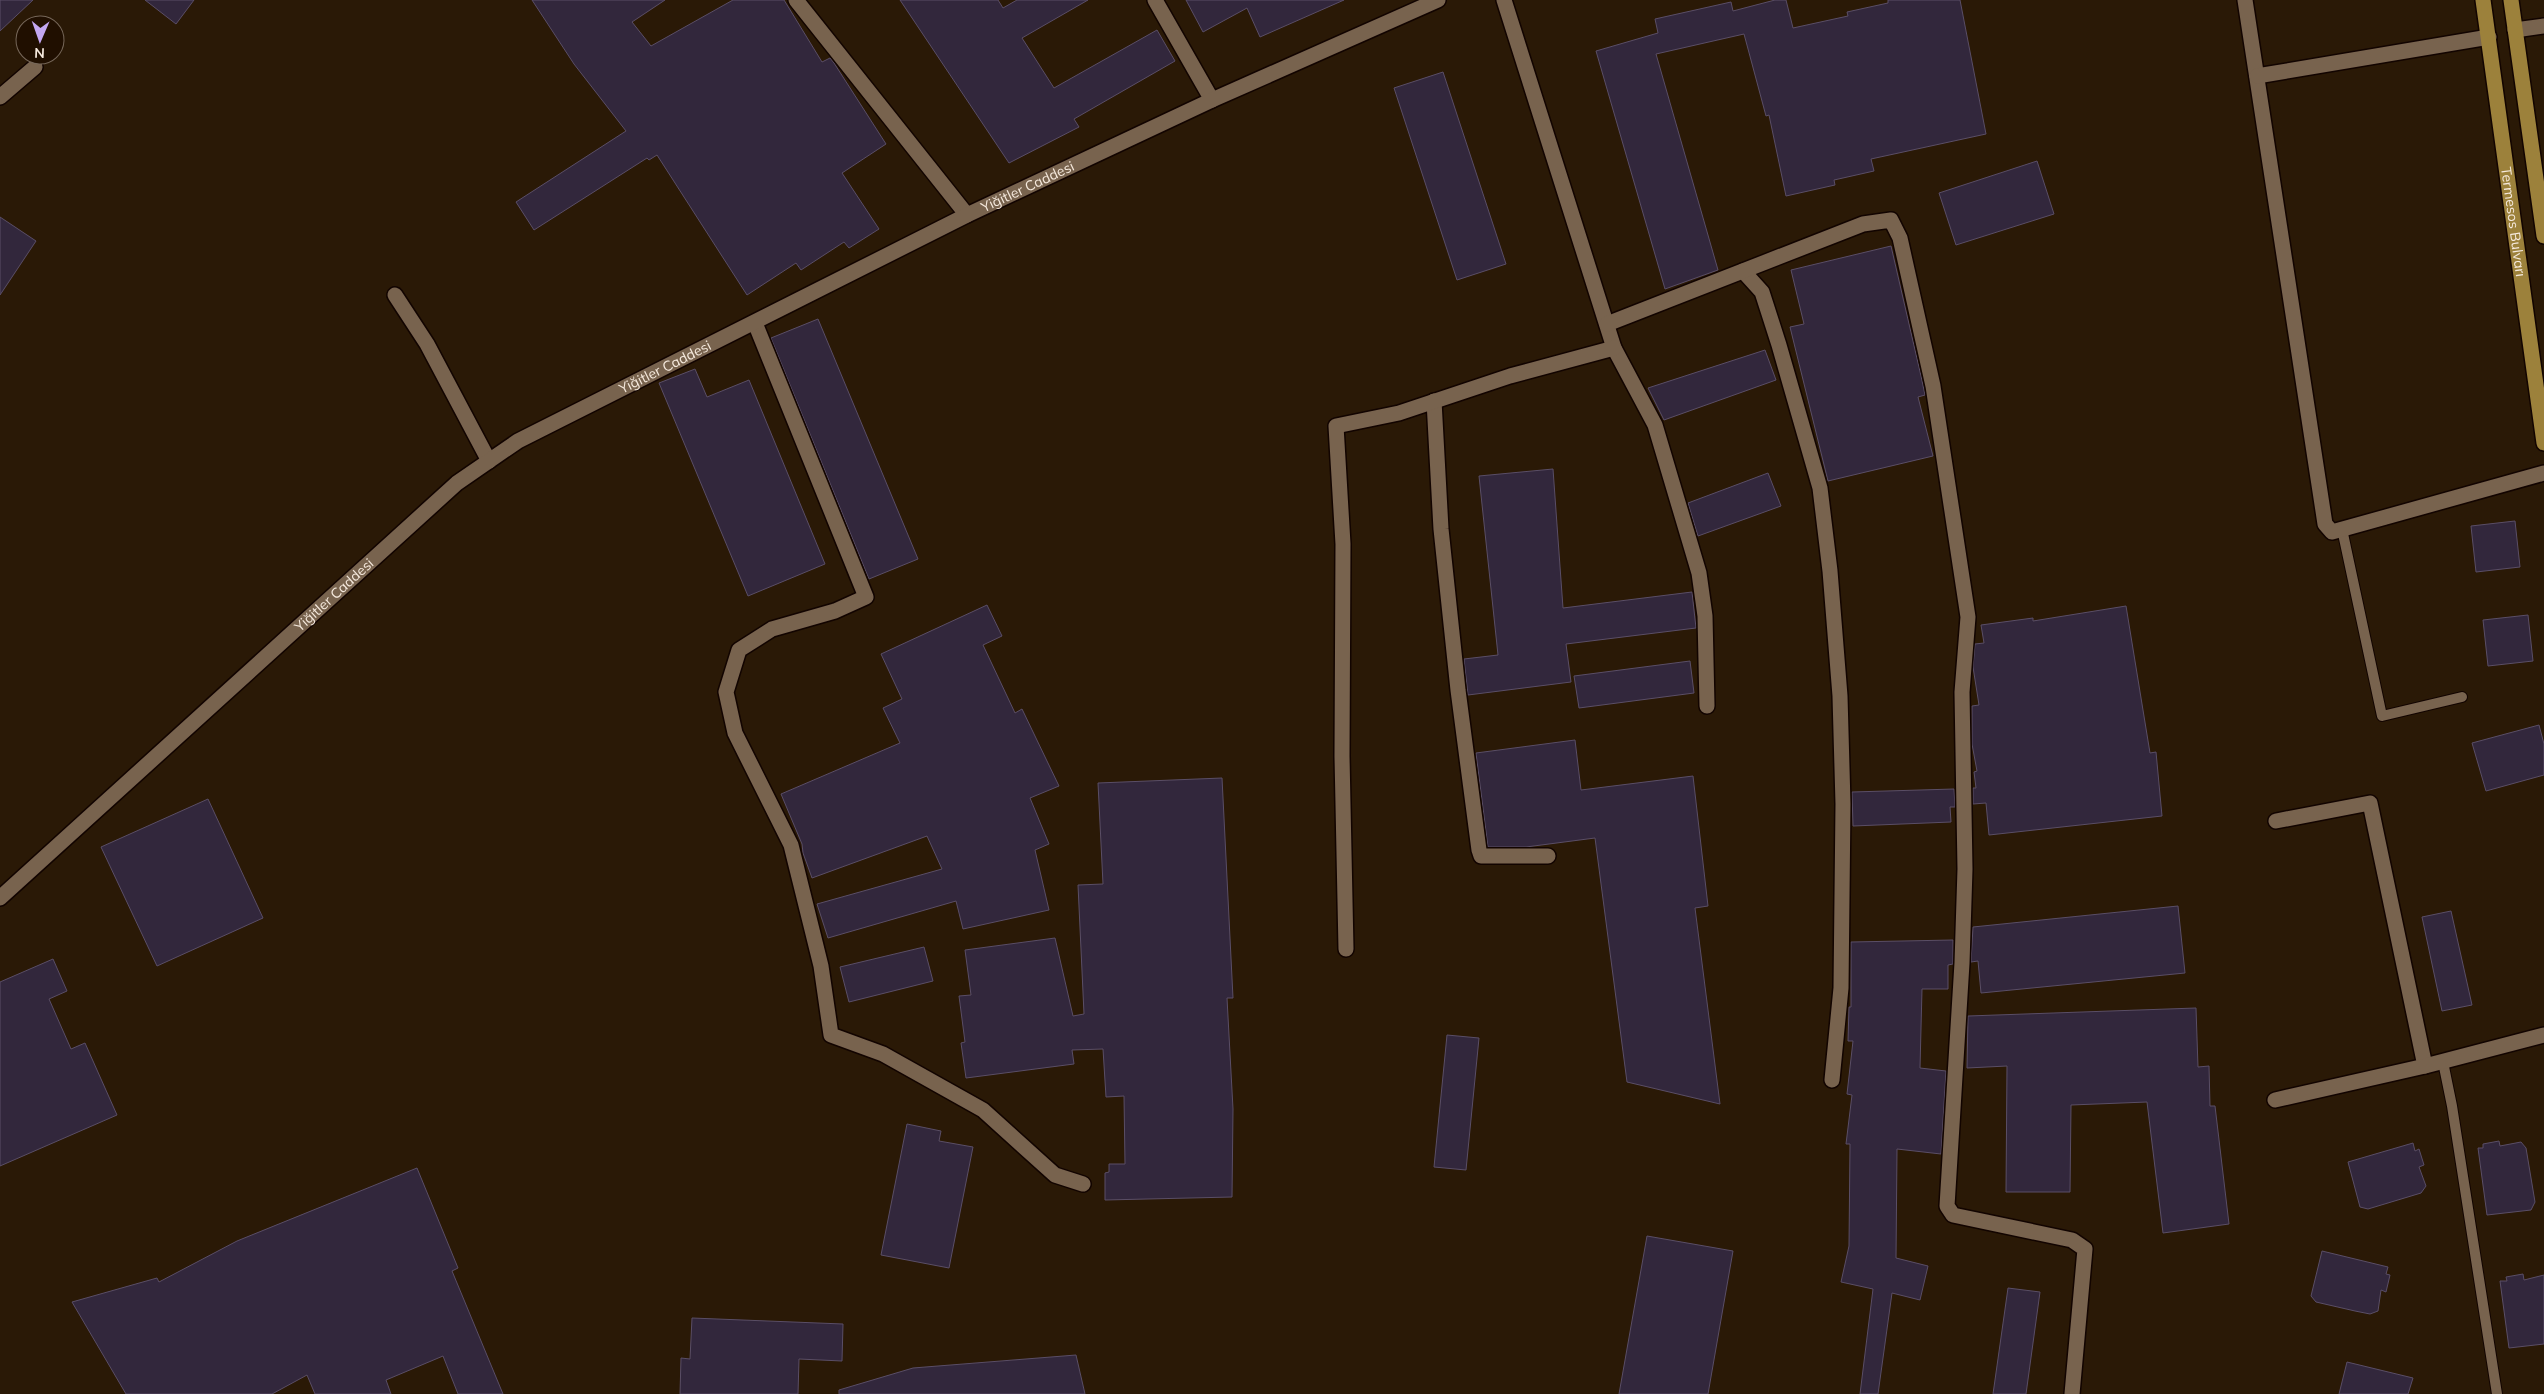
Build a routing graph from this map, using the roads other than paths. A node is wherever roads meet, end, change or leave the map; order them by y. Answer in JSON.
{"nodes":[{"id":1,"x":796,"y":0,"type":"edge"},
{"id":2,"x":1155,"y":0,"type":"edge"},
{"id":3,"x":1438,"y":0,"type":"edge"},
{"id":4,"x":1504,"y":0,"type":"edge"},
{"id":5,"x":2245,"y":0,"type":"edge"},
{"id":6,"x":2483,"y":0,"type":"edge"},
{"id":7,"x":2511,"y":0,"type":"edge"},
{"id":8,"x":2544,"y":26,"type":"edge"},
{"id":9,"x":2515,"y":30,"type":"junction"},
{"id":10,"x":2489,"y":37,"type":"junction"},
{"id":11,"x":35,"y":67,"type":"dead end"},
{"id":12,"x":2257,"y":76,"type":"junction"},
{"id":13,"x":0,"y":97,"type":"edge"},
{"id":14,"x":1212,"y":100,"type":"junction"},
{"id":15,"x":967,"y":215,"type":"junction"},
{"id":16,"x":2544,"y":236,"type":"edge"},
{"id":17,"x":1743,"y":270,"type":"junction"},
{"id":18,"x":395,"y":295,"type":"dead end"},
{"id":19,"x":755,"y":323,"type":"junction"},
{"id":20,"x":1607,"y":324,"type":"junction"},
{"id":21,"x":1614,"y":348,"type":"junction"},
{"id":22,"x":1434,"y":401,"type":"junction"},
{"id":23,"x":2544,"y":443,"type":"edge"},
{"id":24,"x":489,"y":461,"type":"junction"},
{"id":25,"x":2544,"y":473,"type":"edge"},
{"id":26,"x":2342,"y":529,"type":"junction"},
{"id":27,"x":2462,"y":697,"type":"dead end"},
{"id":28,"x":1707,"y":706,"type":"dead end"},
{"id":29,"x":2276,"y":821,"type":"dead end"},
{"id":30,"x":1548,"y":856,"type":"dead end"},
{"id":31,"x":0,"y":898,"type":"edge"},
{"id":32,"x":1346,"y":949,"type":"dead end"},
{"id":33,"x":2544,"y":1035,"type":"edge"},
{"id":34,"x":2443,"y":1062,"type":"junction"},
{"id":35,"x":2425,"y":1066,"type":"junction"},
{"id":36,"x":1832,"y":1080,"type":"dead end"},
{"id":37,"x":2276,"y":1100,"type":"dead end"},
{"id":38,"x":1083,"y":1184,"type":"dead end"},
{"id":39,"x":2072,"y":1394,"type":"edge"},
{"id":40,"x":2497,"y":1394,"type":"edge"}],
"edges":[{"from":1,"to":15,"type":"street"},
{"from":2,"to":14,"type":"street"},
{"from":3,"to":14,"type":"street","name":"Yiğitler Caddesi"},
{"from":4,"to":20,"type":"street"},
{"from":5,"to":12,"type":"street"},
{"from":6,"to":10,"type":"main road","name":"Termesos Bulvarı"},
{"from":7,"to":9,"type":"main road","name":"Termesos Bulvarı"},
{"from":8,"to":9,"type":"street"},
{"from":9,"to":16,"type":"main road","name":"Termesos Bulvarı"},
{"from":10,"to":12,"type":"street"},
{"from":10,"to":23,"type":"main road","name":"Termesos Bulvarı"},
{"from":11,"to":13,"type":"street"},
{"from":12,"to":26,"type":"street"},
{"from":14,"to":15,"type":"street","name":"Yiğitler Caddesi"},
{"from":15,"to":19,"type":"street","name":"Yiğitler Caddesi"},
{"from":17,"to":20,"type":"street"},
{"from":17,"to":36,"type":"street"},
{"from":17,"to":39,"type":"street"},
{"from":18,"to":24,"type":"street"},
{"from":19,"to":24,"type":"street","name":"Yiğitler Caddesi"},
{"from":19,"to":38,"type":"street"},
{"from":20,"to":21,"type":"street"},
{"from":21,"to":22,"type":"street"},
{"from":21,"to":28,"type":"street"},
{"from":22,"to":30,"type":"street"},
{"from":22,"to":32,"type":"street"},
{"from":24,"to":31,"type":"street","name":"Yiğitler Caddesi"},
{"from":25,"to":26,"type":"street"},
{"from":26,"to":27,"type":"lane"},
{"from":29,"to":35,"type":"street"},
{"from":33,"to":34,"type":"street"},
{"from":34,"to":35,"type":"street"},
{"from":34,"to":40,"type":"lane"},
{"from":35,"to":37,"type":"street"}]}
